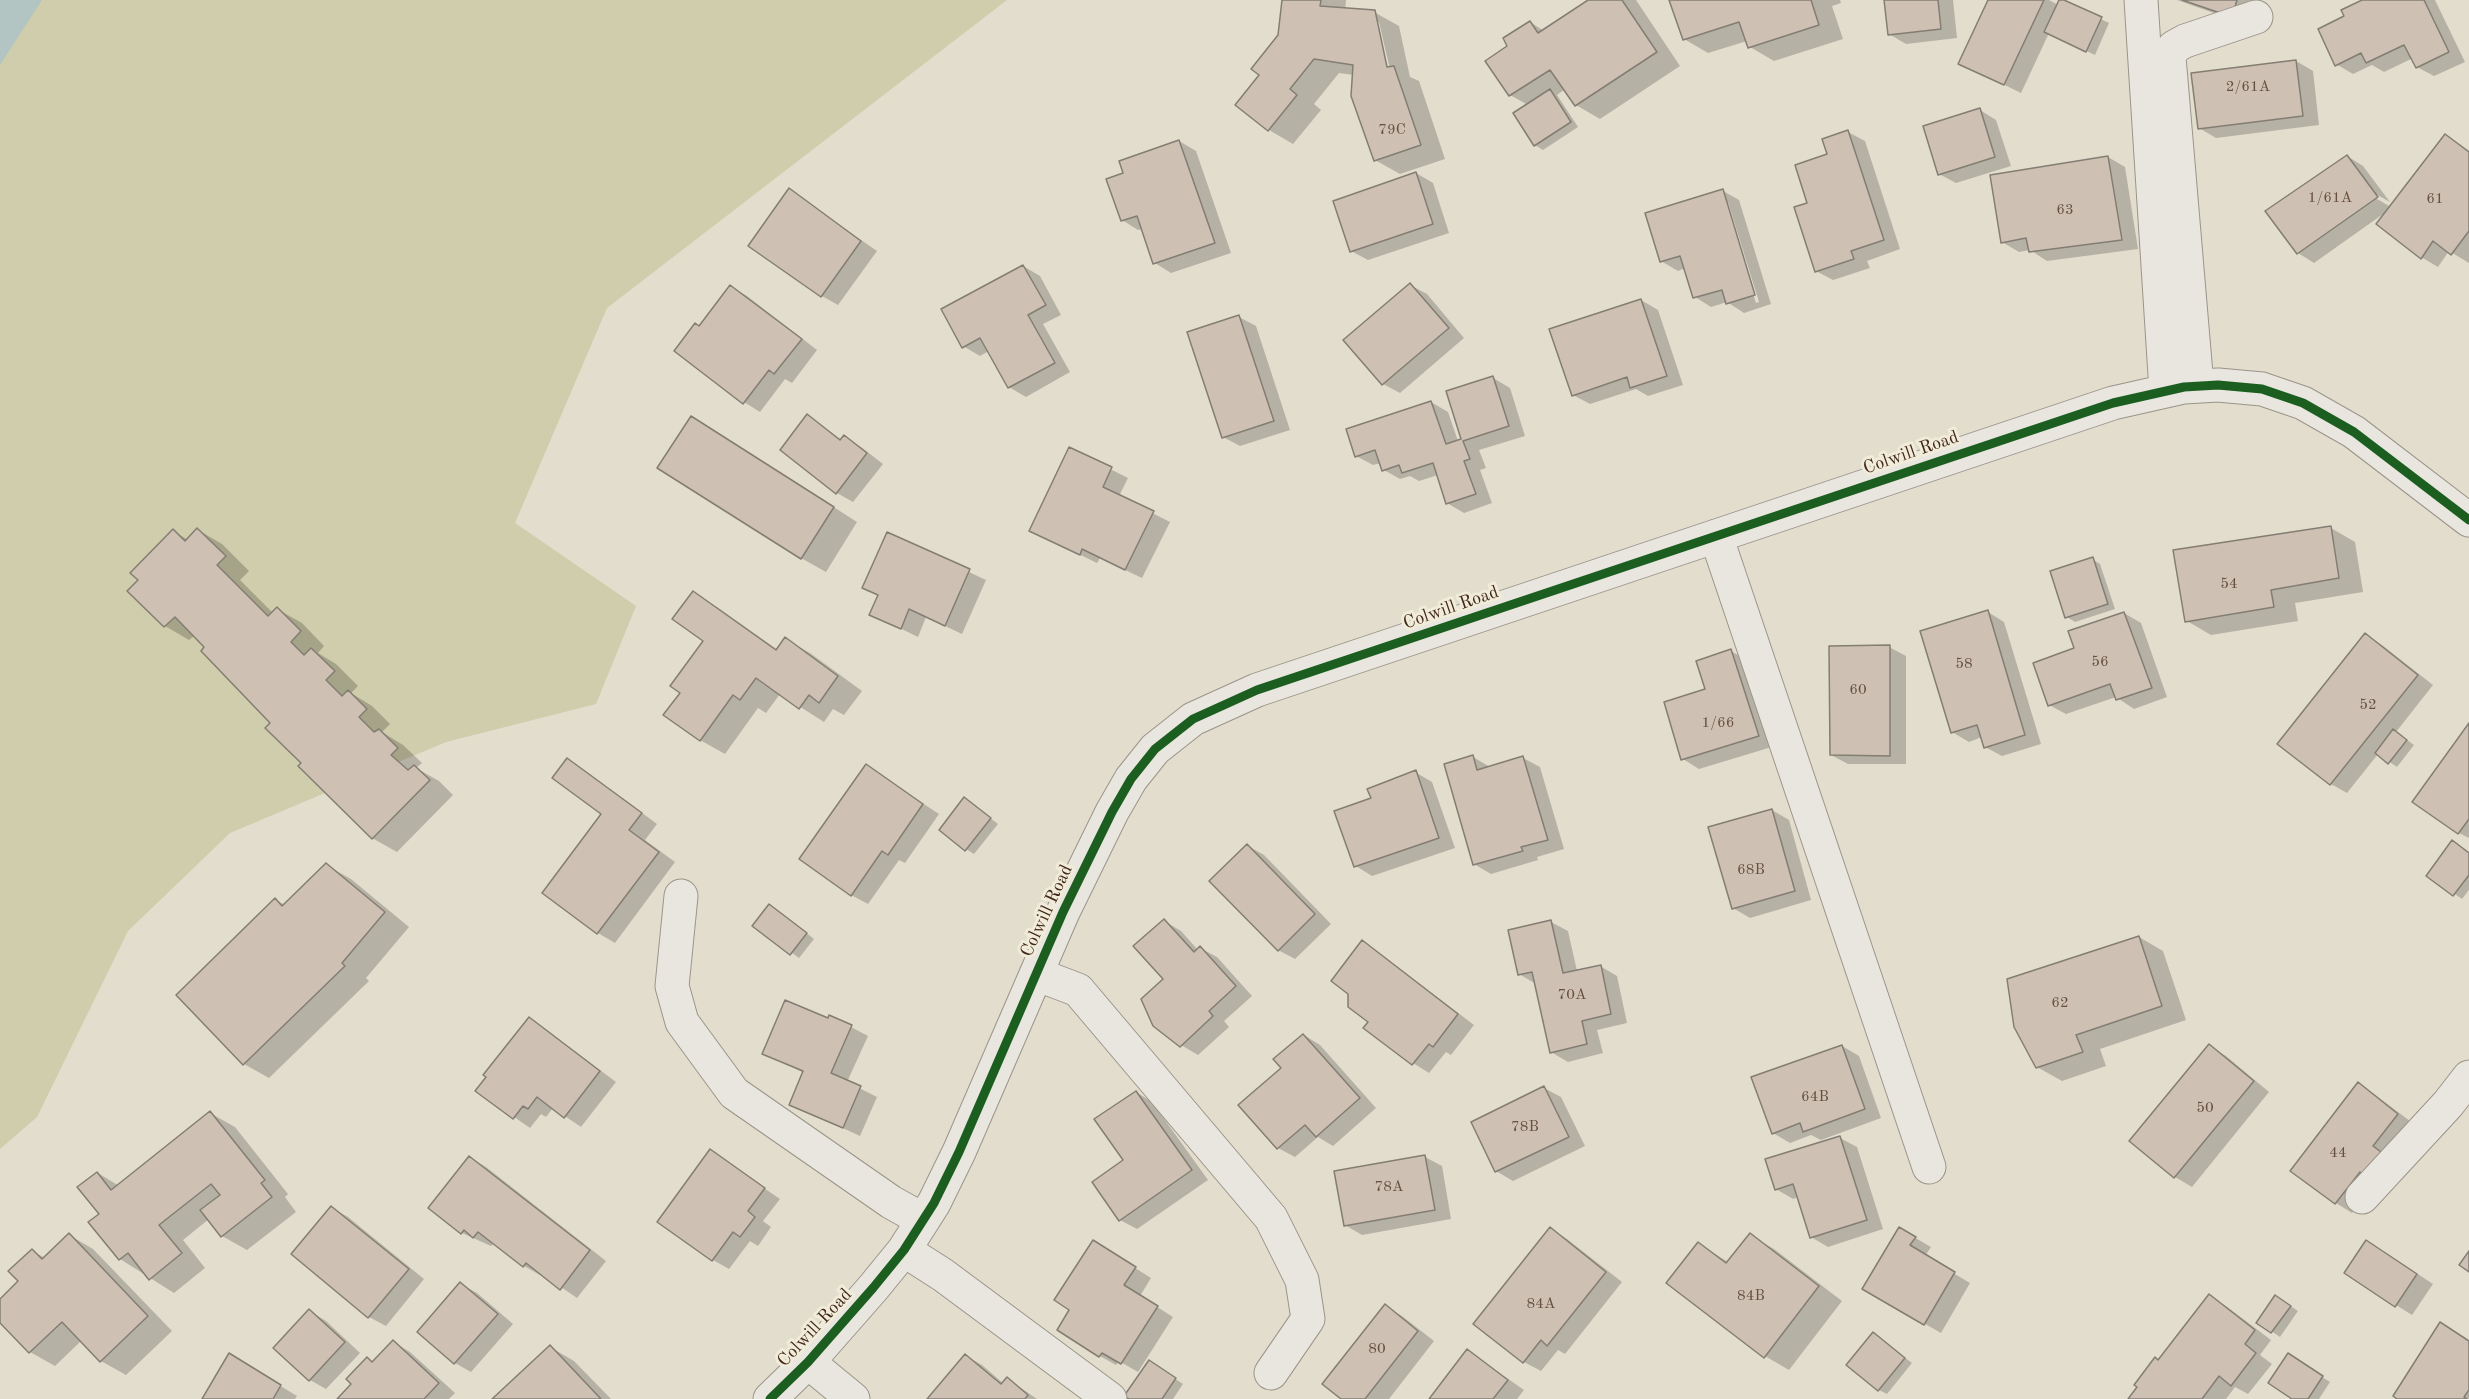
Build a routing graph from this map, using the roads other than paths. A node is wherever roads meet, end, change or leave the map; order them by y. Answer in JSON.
{"nodes":[{"id":1,"x":2141,"y":0,"type":"edge"},
{"id":2,"x":2256,"y":17,"type":"dead end"},
{"id":3,"x":2181,"y":389,"type":"junction"},
{"id":4,"x":2469,"y":520,"type":"edge"},
{"id":5,"x":1716,"y":536,"type":"junction"},
{"id":6,"x":681,"y":896,"type":"dead end"},
{"id":7,"x":1036,"y":974,"type":"junction"},
{"id":8,"x":2469,"y":1077,"type":"edge"},
{"id":9,"x":1929,"y":1167,"type":"dead end"},
{"id":10,"x":2362,"y":1197,"type":"dead end"},
{"id":11,"x":923,"y":1220,"type":"junction"},
{"id":12,"x":904,"y":1250,"type":"junction"},
{"id":13,"x":808,"y":1362,"type":"junction"},
{"id":14,"x":1271,"y":1373,"type":"dead end"},
{"id":15,"x":770,"y":1399,"type":"edge"},
{"id":16,"x":853,"y":1399,"type":"edge"},
{"id":17,"x":1110,"y":1399,"type":"edge"}],
"edges":[{"from":1,"to":3,"type":"street"},
{"from":2,"to":3,"type":"street"},
{"from":3,"to":4,"type":"street","name":"Colwill Road"},
{"from":3,"to":5,"type":"street","name":"Colwill Road"},
{"from":5,"to":7,"type":"street","name":"Colwill Road"},
{"from":5,"to":9,"type":"street"},
{"from":6,"to":11,"type":"street"},
{"from":7,"to":11,"type":"street","name":"Colwill Road"},
{"from":7,"to":14,"type":"street"},
{"from":8,"to":10,"type":"street"},
{"from":11,"to":12,"type":"street","name":"Colwill Road"},
{"from":12,"to":13,"type":"street","name":"Colwill Road"},
{"from":12,"to":17,"type":"street"},
{"from":13,"to":15,"type":"street","name":"Colwill Road"},
{"from":13,"to":16,"type":"street"}]}
